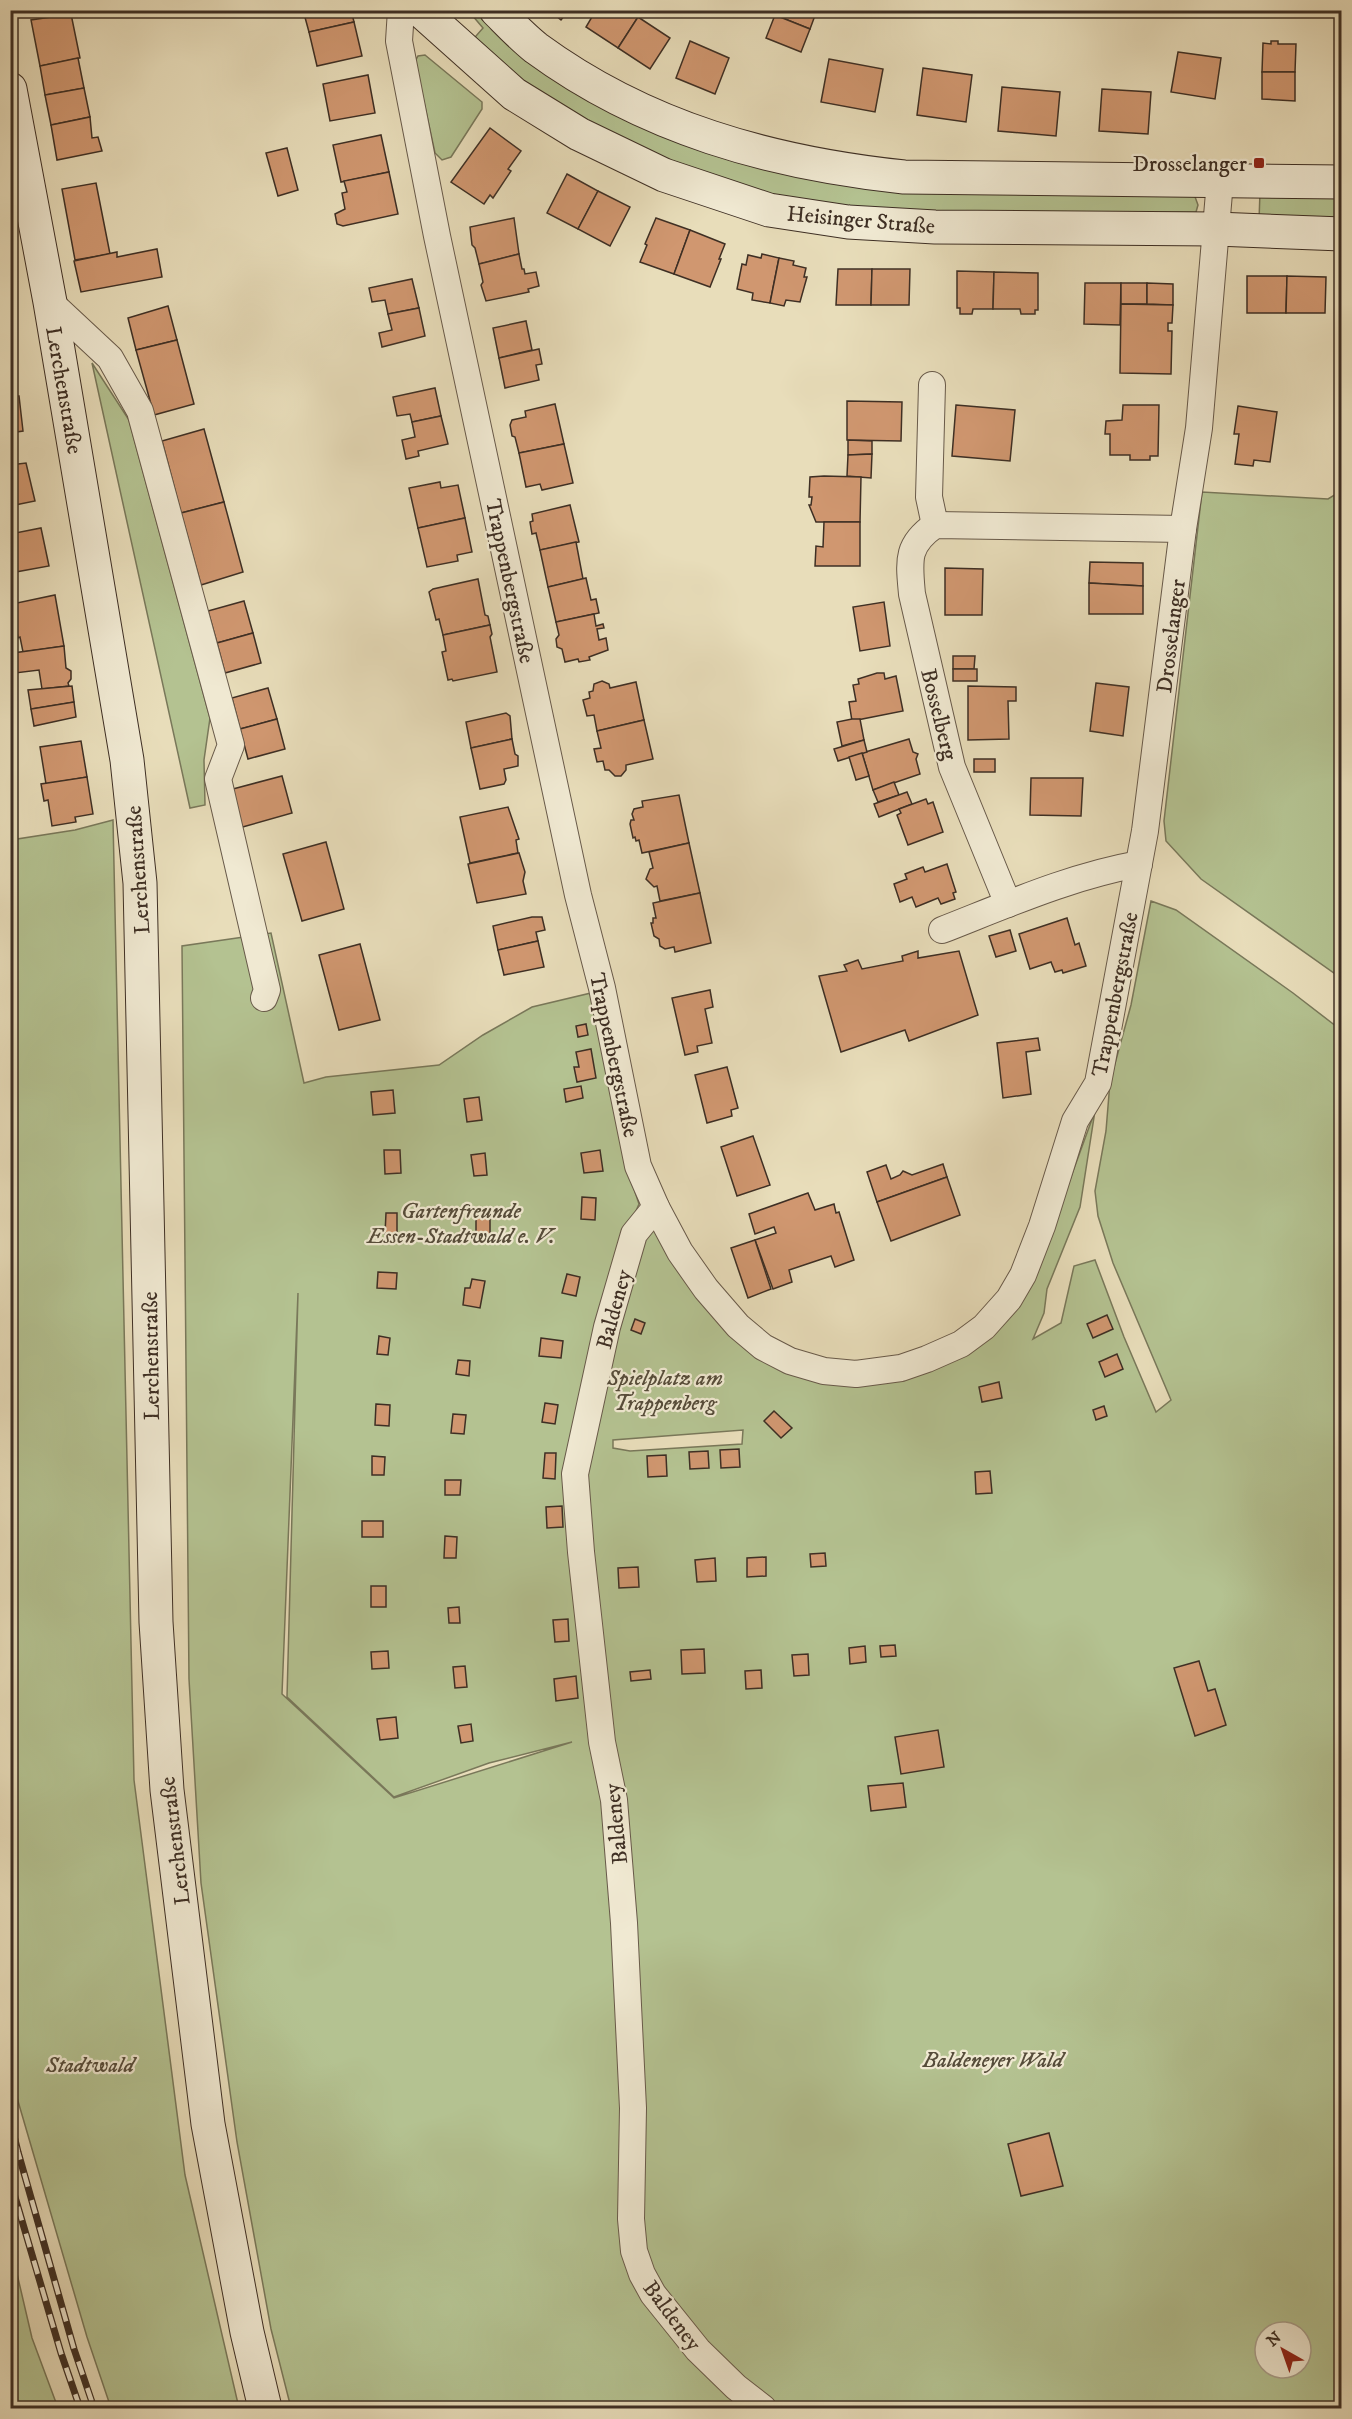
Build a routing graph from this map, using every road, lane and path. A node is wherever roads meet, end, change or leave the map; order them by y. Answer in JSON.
{"nodes":[{"id":1,"x":400,"y":10,"type":"edge"},
{"id":2,"x":420,"y":10,"type":"edge"},
{"id":3,"x":496,"y":10,"type":"edge"},
{"id":4,"x":10,"y":89,"type":"edge"},
{"id":5,"x":1220,"y":181,"type":"junction"},
{"id":6,"x":1341,"y":182,"type":"edge"},
{"id":7,"x":1216,"y":229,"type":"junction"},
{"id":8,"x":1341,"y":234,"type":"edge"},
{"id":9,"x":50,"y":302,"type":"junction"},
{"id":10,"x":932,"y":385,"type":"dead end"},
{"id":11,"x":935,"y":525,"type":"junction"},
{"id":12,"x":1183,"y":529,"type":"junction"},
{"id":13,"x":1139,"y":864,"type":"junction"},
{"id":14,"x":1008,"y":904,"type":"junction"},
{"id":15,"x":942,"y":930,"type":"dead end"},
{"id":16,"x":264,"y":998,"type":"dead end"},
{"id":17,"x":656,"y":1207,"type":"junction"},
{"id":18,"x":265,"y":2409,"type":"edge"},
{"id":19,"x":762,"y":2409,"type":"edge"}],
"edges":[{"from":1,"to":17,"type":"street","name":"Trappenbergstraße"},
{"from":2,"to":7,"type":"main road","name":"Heisinger Straße"},
{"from":3,"to":5,"type":"main road","name":"Heisinger Straße"},
{"from":4,"to":9,"type":"main road","name":"Lerchenstraße"},
{"from":5,"to":6,"type":"main road","name":"Heisinger Straße"},
{"from":5,"to":7,"type":"street"},
{"from":7,"to":8,"type":"main road","name":"Heisinger Straße"},
{"from":7,"to":12,"type":"street","name":"Drosselanger"},
{"from":9,"to":16,"type":"street","name":"Lerchenstraße"},
{"from":9,"to":18,"type":"main road","name":"Lerchenstraße"},
{"from":10,"to":11,"type":"street"},
{"from":11,"to":12,"type":"street"},
{"from":11,"to":14,"type":"street","name":"Bosselberg"},
{"from":12,"to":13,"type":"street","name":"Drosselanger"},
{"from":13,"to":14,"type":"street"},
{"from":13,"to":17,"type":"street","name":"Trappenbergstraße"},
{"from":14,"to":15,"type":"street"},
{"from":17,"to":19,"type":"street","name":"Baldeney"}]}
